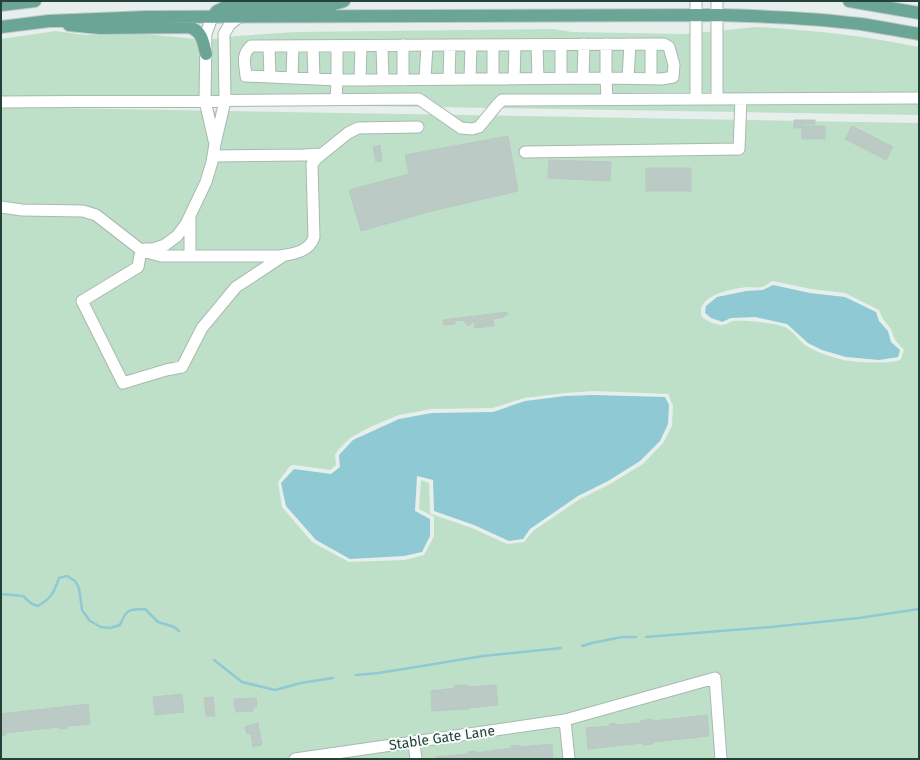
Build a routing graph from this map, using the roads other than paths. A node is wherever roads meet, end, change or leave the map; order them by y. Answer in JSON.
{"nodes":[{"id":1,"x":35,"y":1,"type":"edge"},
{"id":2,"x":344,"y":1,"type":"edge"},
{"id":3,"x":696,"y":1,"type":"edge"},
{"id":4,"x":717,"y":1,"type":"edge"},
{"id":5,"x":849,"y":1,"type":"edge"},
{"id":6,"x":1,"y":5,"type":"edge"},
{"id":7,"x":919,"y":12,"type":"edge"},
{"id":8,"x":696,"y":16,"type":"junction"},
{"id":9,"x":717,"y":16,"type":"junction"},
{"id":10,"x":212,"y":17,"type":"junction"},
{"id":11,"x":239,"y":17,"type":"junction"},
{"id":12,"x":52,"y":21,"type":"junction"},
{"id":13,"x":1,"y":27,"type":"edge"},
{"id":14,"x":919,"y":34,"type":"edge"},
{"id":15,"x":584,"y":44,"type":"junction"},
{"id":16,"x":606,"y":44,"type":"junction"},
{"id":17,"x":630,"y":44,"type":"junction"},
{"id":18,"x":651,"y":44,"type":"junction"},
{"id":19,"x":403,"y":45,"type":"junction"},
{"id":20,"x":427,"y":45,"type":"junction"},
{"id":21,"x":450,"y":45,"type":"junction"},
{"id":22,"x":471,"y":45,"type":"junction"},
{"id":23,"x":493,"y":45,"type":"junction"},
{"id":24,"x":515,"y":45,"type":"junction"},
{"id":25,"x":537,"y":45,"type":"junction"},
{"id":26,"x":561,"y":45,"type":"junction"},
{"id":27,"x":269,"y":46,"type":"junction"},
{"id":28,"x":293,"y":46,"type":"junction"},
{"id":29,"x":313,"y":46,"type":"junction"},
{"id":30,"x":337,"y":46,"type":"junction"},
{"id":31,"x":361,"y":46,"type":"junction"},
{"id":32,"x":382,"y":46,"type":"junction"},
{"id":33,"x":206,"y":54,"type":"junction"},
{"id":34,"x":270,"y":77,"type":"junction"},
{"id":35,"x":292,"y":78,"type":"junction"},
{"id":36,"x":538,"y":78,"type":"junction"},
{"id":37,"x":561,"y":78,"type":"junction"},
{"id":38,"x":583,"y":78,"type":"junction"},
{"id":39,"x":606,"y":78,"type":"junction"},
{"id":40,"x":628,"y":78,"type":"junction"},
{"id":41,"x":314,"y":79,"type":"junction"},
{"id":42,"x":425,"y":79,"type":"junction"},
{"id":43,"x":449,"y":79,"type":"junction"},
{"id":44,"x":470,"y":79,"type":"junction"},
{"id":45,"x":493,"y":79,"type":"junction"},
{"id":46,"x":514,"y":79,"type":"junction"},
{"id":47,"x":651,"y":79,"type":"junction"},
{"id":48,"x":337,"y":80,"type":"junction"},
{"id":49,"x":360,"y":80,"type":"junction"},
{"id":50,"x":383,"y":80,"type":"junction"},
{"id":51,"x":403,"y":80,"type":"junction"},
{"id":52,"x":717,"y":98,"type":"junction"},
{"id":53,"x":919,"y":98,"type":"edge"},
{"id":54,"x":607,"y":99,"type":"junction"},
{"id":55,"x":696,"y":99,"type":"junction"},
{"id":56,"x":741,"y":99,"type":"junction"},
{"id":57,"x":336,"y":100,"type":"junction"},
{"id":58,"x":205,"y":101,"type":"junction"},
{"id":59,"x":225,"y":101,"type":"junction"},
{"id":60,"x":1,"y":102,"type":"edge"},
{"id":61,"x":418,"y":127,"type":"dead end"},
{"id":62,"x":215,"y":144,"type":"junction"},
{"id":63,"x":525,"y":152,"type":"dead end"},
{"id":64,"x":322,"y":154,"type":"junction"},
{"id":65,"x":213,"y":156,"type":"junction"},
{"id":66,"x":1,"y":207,"type":"edge"},
{"id":67,"x":190,"y":214,"type":"junction"},
{"id":68,"x":141,"y":250,"type":"junction"},
{"id":69,"x":190,"y":256,"type":"junction"},
{"id":70,"x":284,"y":256,"type":"junction"},
{"id":71,"x":565,"y":720,"type":"junction"},
{"id":72,"x":414,"y":743,"type":"junction"},
{"id":73,"x":295,"y":759,"type":"edge"},
{"id":74,"x":416,"y":759,"type":"edge"},
{"id":75,"x":569,"y":759,"type":"edge"},
{"id":76,"x":722,"y":759,"type":"edge"}],
"edges":[{"from":1,"to":6,"type":"main road"},
{"from":2,"to":10,"type":"main road"},
{"from":3,"to":8,"type":"lane"},
{"from":4,"to":9,"type":"lane"},
{"from":5,"to":7,"type":"main road"},
{"from":8,"to":9,"type":"main road"},
{"from":8,"to":11,"type":"main road"},
{"from":8,"to":55,"type":"lane"},
{"from":9,"to":14,"type":"main road"},
{"from":9,"to":52,"type":"lane"},
{"from":10,"to":11,"type":"main road"},
{"from":10,"to":12,"type":"main road"},
{"from":10,"to":33,"type":"lane"},
{"from":11,"to":59,"type":"lane"},
{"from":12,"to":13,"type":"main road"},
{"from":12,"to":33,"type":"main road"},
{"from":15,"to":16,"type":"lane"},
{"from":15,"to":26,"type":"lane"},
{"from":15,"to":38,"type":"lane"},
{"from":16,"to":17,"type":"lane"},
{"from":16,"to":39,"type":"lane"},
{"from":17,"to":18,"type":"lane"},
{"from":17,"to":40,"type":"lane"},
{"from":18,"to":47,"type":"lane"},
{"from":18,"to":47,"type":"lane"},
{"from":19,"to":20,"type":"lane"},
{"from":19,"to":32,"type":"lane"},
{"from":19,"to":51,"type":"lane"},
{"from":20,"to":21,"type":"lane"},
{"from":20,"to":42,"type":"lane"},
{"from":21,"to":22,"type":"lane"},
{"from":21,"to":43,"type":"lane"},
{"from":22,"to":23,"type":"lane"},
{"from":22,"to":44,"type":"lane"},
{"from":23,"to":24,"type":"lane"},
{"from":23,"to":45,"type":"lane"},
{"from":24,"to":25,"type":"lane"},
{"from":24,"to":46,"type":"lane"},
{"from":25,"to":26,"type":"lane"},
{"from":25,"to":36,"type":"lane"},
{"from":26,"to":37,"type":"lane"},
{"from":27,"to":28,"type":"lane"},
{"from":27,"to":34,"type":"lane"},
{"from":27,"to":34,"type":"lane"},
{"from":28,"to":29,"type":"lane"},
{"from":28,"to":35,"type":"lane"},
{"from":29,"to":30,"type":"lane"},
{"from":29,"to":41,"type":"lane"},
{"from":30,"to":31,"type":"lane"},
{"from":30,"to":48,"type":"lane"},
{"from":31,"to":32,"type":"lane"},
{"from":31,"to":49,"type":"lane"},
{"from":32,"to":50,"type":"lane"},
{"from":33,"to":58,"type":"lane"},
{"from":34,"to":35,"type":"lane"},
{"from":35,"to":41,"type":"lane"},
{"from":36,"to":37,"type":"lane"},
{"from":36,"to":46,"type":"lane"},
{"from":37,"to":38,"type":"lane"},
{"from":38,"to":39,"type":"lane"},
{"from":39,"to":40,"type":"lane"},
{"from":39,"to":54,"type":"lane"},
{"from":40,"to":47,"type":"lane"},
{"from":41,"to":48,"type":"lane"},
{"from":42,"to":43,"type":"lane"},
{"from":42,"to":51,"type":"lane"},
{"from":43,"to":44,"type":"lane"},
{"from":44,"to":45,"type":"lane"},
{"from":45,"to":46,"type":"lane"},
{"from":48,"to":49,"type":"lane"},
{"from":48,"to":57,"type":"lane"},
{"from":49,"to":50,"type":"lane"},
{"from":50,"to":51,"type":"lane"},
{"from":52,"to":55,"type":"lane"},
{"from":52,"to":56,"type":"lane"},
{"from":53,"to":56,"type":"lane"},
{"from":54,"to":55,"type":"lane"},
{"from":54,"to":57,"type":"lane"},
{"from":56,"to":63,"type":"lane"},
{"from":57,"to":59,"type":"lane"},
{"from":58,"to":59,"type":"lane"},
{"from":58,"to":60,"type":"lane"},
{"from":58,"to":62,"type":"lane"},
{"from":59,"to":62,"type":"lane"},
{"from":61,"to":64,"type":"lane"},
{"from":62,"to":65,"type":"lane"},
{"from":64,"to":65,"type":"lane"},
{"from":64,"to":70,"type":"lane"},
{"from":65,"to":67,"type":"lane"},
{"from":66,"to":68,"type":"lane"},
{"from":67,"to":68,"type":"lane"},
{"from":67,"to":69,"type":"lane"},
{"from":68,"to":69,"type":"lane"},
{"from":68,"to":70,"type":"lane"},
{"from":69,"to":70,"type":"lane"},
{"from":71,"to":72,"type":"lane","name":"Stable Gate Lane"},
{"from":71,"to":75,"type":"lane"},
{"from":71,"to":76,"type":"lane","name":"Stable Gate Lane"},
{"from":72,"to":73,"type":"lane","name":"Stable Gate Lane"},
{"from":72,"to":74,"type":"lane"}]}
